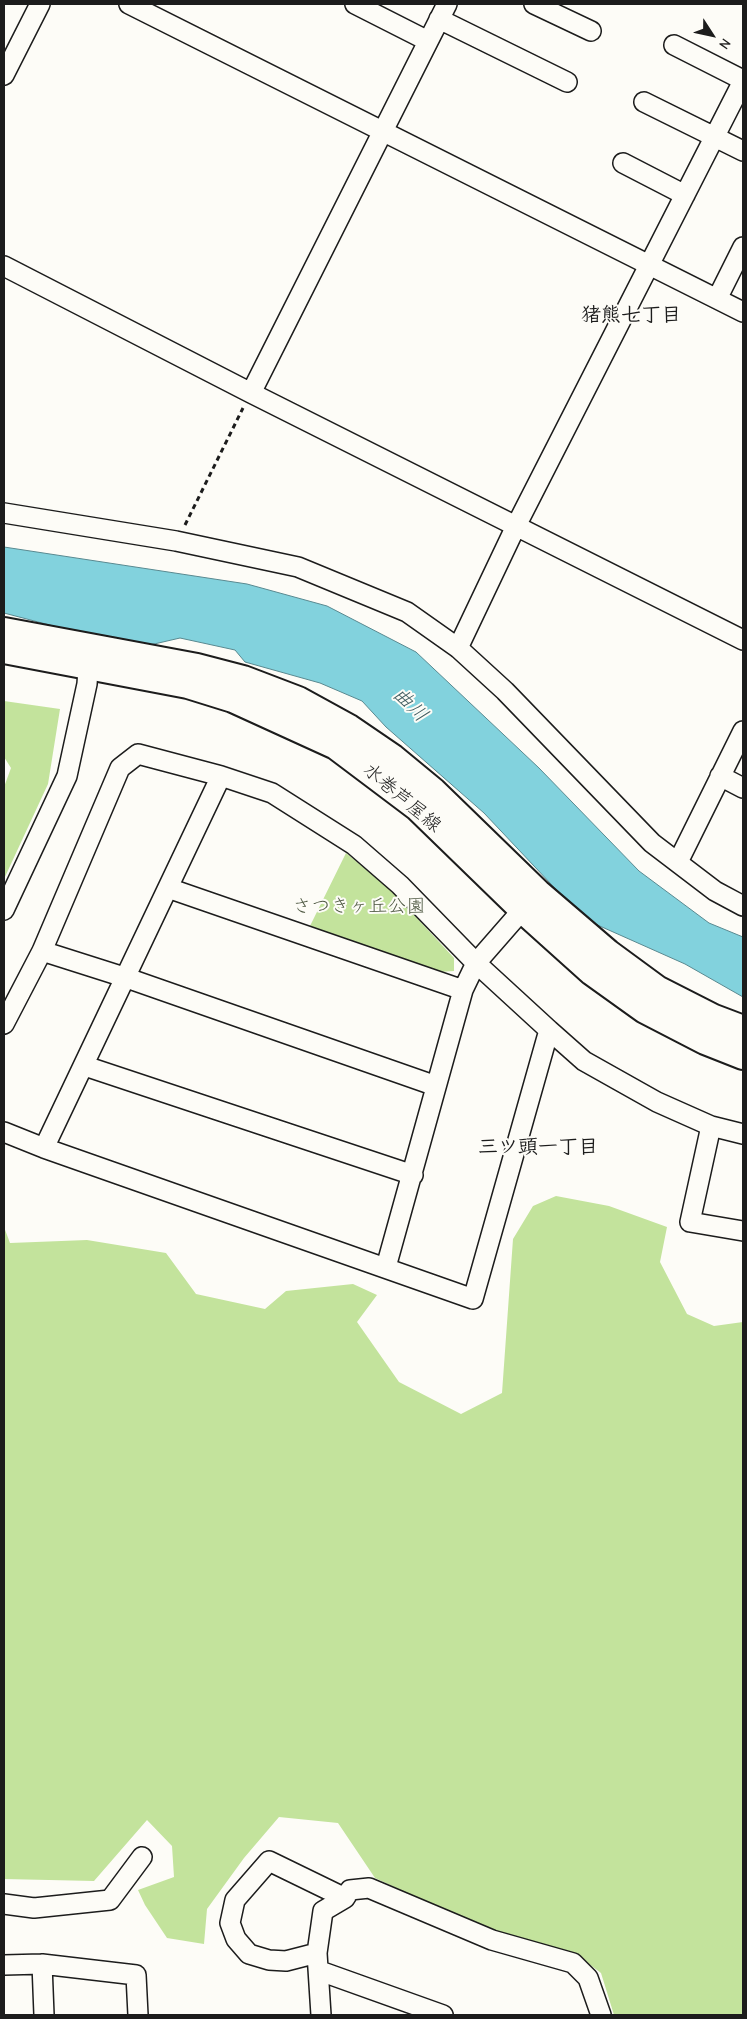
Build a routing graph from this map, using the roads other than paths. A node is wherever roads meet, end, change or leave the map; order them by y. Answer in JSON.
{"nodes":[{"id":1,"x":40,"y":4,"type":"edge"},
{"id":2,"x":129,"y":4,"type":"edge"},
{"id":3,"x":355,"y":4,"type":"edge"},
{"id":4,"x":534,"y":4,"type":"edge"},
{"id":5,"x":443,"y":12,"type":"edge"},
{"id":6,"x":591,"y":31,"type":"dead end"},
{"id":7,"x":428,"y":41,"type":"junction"},
{"id":8,"x":674,"y":45,"type":"dead end"},
{"id":9,"x":4,"y":75,"type":"edge"},
{"id":10,"x":743,"y":80,"type":"edge"},
{"id":11,"x":567,"y":82,"type":"dead end"},
{"id":12,"x":644,"y":102,"type":"dead end"},
{"id":13,"x":382,"y":131,"type":"junction"},
{"id":14,"x":714,"y":137,"type":"junction"},
{"id":15,"x":743,"y":151,"type":"edge"},
{"id":16,"x":623,"y":163,"type":"dead end"},
{"id":17,"x":685,"y":195,"type":"junction"},
{"id":18,"x":743,"y":247,"type":"edge"},
{"id":19,"x":4,"y":266,"type":"edge"},
{"id":20,"x":650,"y":266,"type":"junction"},
{"id":21,"x":717,"y":298,"type":"junction"},
{"id":22,"x":743,"y":312,"type":"edge"},
{"id":23,"x":251,"y":393,"type":"junction"},
{"id":24,"x":4,"y":513,"type":"edge"},
{"id":25,"x":516,"y":526,"type":"junction"},
{"id":26,"x":4,"y":630,"type":"edge"},
{"id":27,"x":743,"y":640,"type":"edge"},
{"id":28,"x":458,"y":648,"type":"junction"},
{"id":29,"x":4,"y":650,"type":"edge"},
{"id":30,"x":89,"y":657,"type":"junction"},
{"id":31,"x":743,"y":730,"type":"edge"},
{"id":32,"x":220,"y":776,"type":"junction"},
{"id":33,"x":720,"y":776,"type":"junction"},
{"id":34,"x":743,"y":788,"type":"edge"},
{"id":35,"x":678,"y":862,"type":"junction"},
{"id":36,"x":168,"y":888,"type":"junction"},
{"id":37,"x":530,"y":902,"type":"junction"},
{"id":38,"x":743,"y":906,"type":"edge"},
{"id":39,"x":4,"y":910,"type":"edge"},
{"id":40,"x":42,"y":951,"type":"junction"},
{"id":41,"x":476,"y":963,"type":"junction"},
{"id":42,"x":127,"y":978,"type":"junction"},
{"id":43,"x":464,"y":990,"type":"junction"},
{"id":44,"x":4,"y":1024,"type":"edge"},
{"id":45,"x":743,"y":1029,"type":"edge"},
{"id":46,"x":549,"y":1030,"type":"junction"},
{"id":47,"x":743,"y":1056,"type":"edge"},
{"id":48,"x":85,"y":1066,"type":"junction"},
{"id":49,"x":436,"y":1086,"type":"junction"},
{"id":50,"x":711,"y":1126,"type":"junction"},
{"id":51,"x":4,"y":1132,"type":"edge"},
{"id":52,"x":743,"y":1134,"type":"edge"},
{"id":53,"x":44,"y":1148,"type":"junction"},
{"id":54,"x":413,"y":1175,"type":"junction"},
{"id":55,"x":743,"y":1231,"type":"edge"},
{"id":56,"x":386,"y":1267,"type":"junction"},
{"id":57,"x":142,"y":1857,"type":"dead end"},
{"id":58,"x":345,"y":1898,"type":"junction"},
{"id":59,"x":4,"y":1904,"type":"edge"},
{"id":60,"x":319,"y":1962,"type":"junction"},
{"id":61,"x":42,"y":1964,"type":"junction"},
{"id":62,"x":4,"y":1965,"type":"edge"},
{"id":63,"x":44,"y":2015,"type":"edge"},
{"id":64,"x":138,"y":2015,"type":"edge"},
{"id":65,"x":321,"y":2015,"type":"edge"},
{"id":66,"x":443,"y":2015,"type":"edge"},
{"id":67,"x":601,"y":2015,"type":"edge"}],
"edges":[{"from":1,"to":9,"type":"street"},
{"from":2,"to":13,"type":"street"},
{"from":3,"to":7,"type":"street"},
{"from":4,"to":6,"type":"street"},
{"from":5,"to":7,"type":"street"},
{"from":5,"to":11,"type":"street"},
{"from":7,"to":13,"type":"street"},
{"from":8,"to":10,"type":"street"},
{"from":10,"to":14,"type":"street"},
{"from":12,"to":14,"type":"street"},
{"from":13,"to":20,"type":"street"},
{"from":13,"to":23,"type":"street"},
{"from":14,"to":15,"type":"street"},
{"from":14,"to":17,"type":"street"},
{"from":16,"to":17,"type":"street"},
{"from":17,"to":20,"type":"street"},
{"from":18,"to":21,"type":"street"},
{"from":19,"to":23,"type":"street"},
{"from":20,"to":21,"type":"street"},
{"from":20,"to":25,"type":"street"},
{"from":21,"to":22,"type":"street"},
{"from":23,"to":25,"type":"street"},
{"from":24,"to":28,"type":"street"},
{"from":25,"to":27,"type":"street"},
{"from":25,"to":28,"type":"street"},
{"from":26,"to":30,"type":"main road","name":"水巻芦屋線"},
{"from":28,"to":35,"type":"street"},
{"from":29,"to":30,"type":"main road","name":"水巻芦屋線"},
{"from":30,"to":37,"type":"main road","name":"水巻芦屋線"},
{"from":30,"to":39,"type":"street"},
{"from":31,"to":33,"type":"street"},
{"from":32,"to":36,"type":"street"},
{"from":32,"to":40,"type":"street"},
{"from":32,"to":41,"type":"street"},
{"from":33,"to":34,"type":"street"},
{"from":33,"to":35,"type":"street"},
{"from":35,"to":38,"type":"street"},
{"from":36,"to":42,"type":"street"},
{"from":36,"to":43,"type":"street"},
{"from":37,"to":41,"type":"street"},
{"from":37,"to":45,"type":"main road","name":"水巻芦屋線"},
{"from":37,"to":47,"type":"main road","name":"水巻芦屋線"},
{"from":40,"to":42,"type":"street"},
{"from":40,"to":44,"type":"street"},
{"from":41,"to":43,"type":"street"},
{"from":41,"to":46,"type":"street"},
{"from":42,"to":48,"type":"street"},
{"from":42,"to":49,"type":"street"},
{"from":43,"to":49,"type":"street"},
{"from":46,"to":50,"type":"street"},
{"from":46,"to":56,"type":"street"},
{"from":48,"to":53,"type":"street"},
{"from":48,"to":54,"type":"street"},
{"from":49,"to":54,"type":"street"},
{"from":50,"to":52,"type":"street"},
{"from":50,"to":55,"type":"street"},
{"from":51,"to":53,"type":"street"},
{"from":53,"to":56,"type":"street"},
{"from":54,"to":56,"type":"street"},
{"from":57,"to":59,"type":"street"},
{"from":58,"to":60,"type":"street"},
{"from":58,"to":60,"type":"street"},
{"from":58,"to":67,"type":"street"},
{"from":60,"to":65,"type":"street"},
{"from":60,"to":66,"type":"street"},
{"from":61,"to":62,"type":"street"},
{"from":61,"to":63,"type":"street"},
{"from":61,"to":64,"type":"street"}]}
